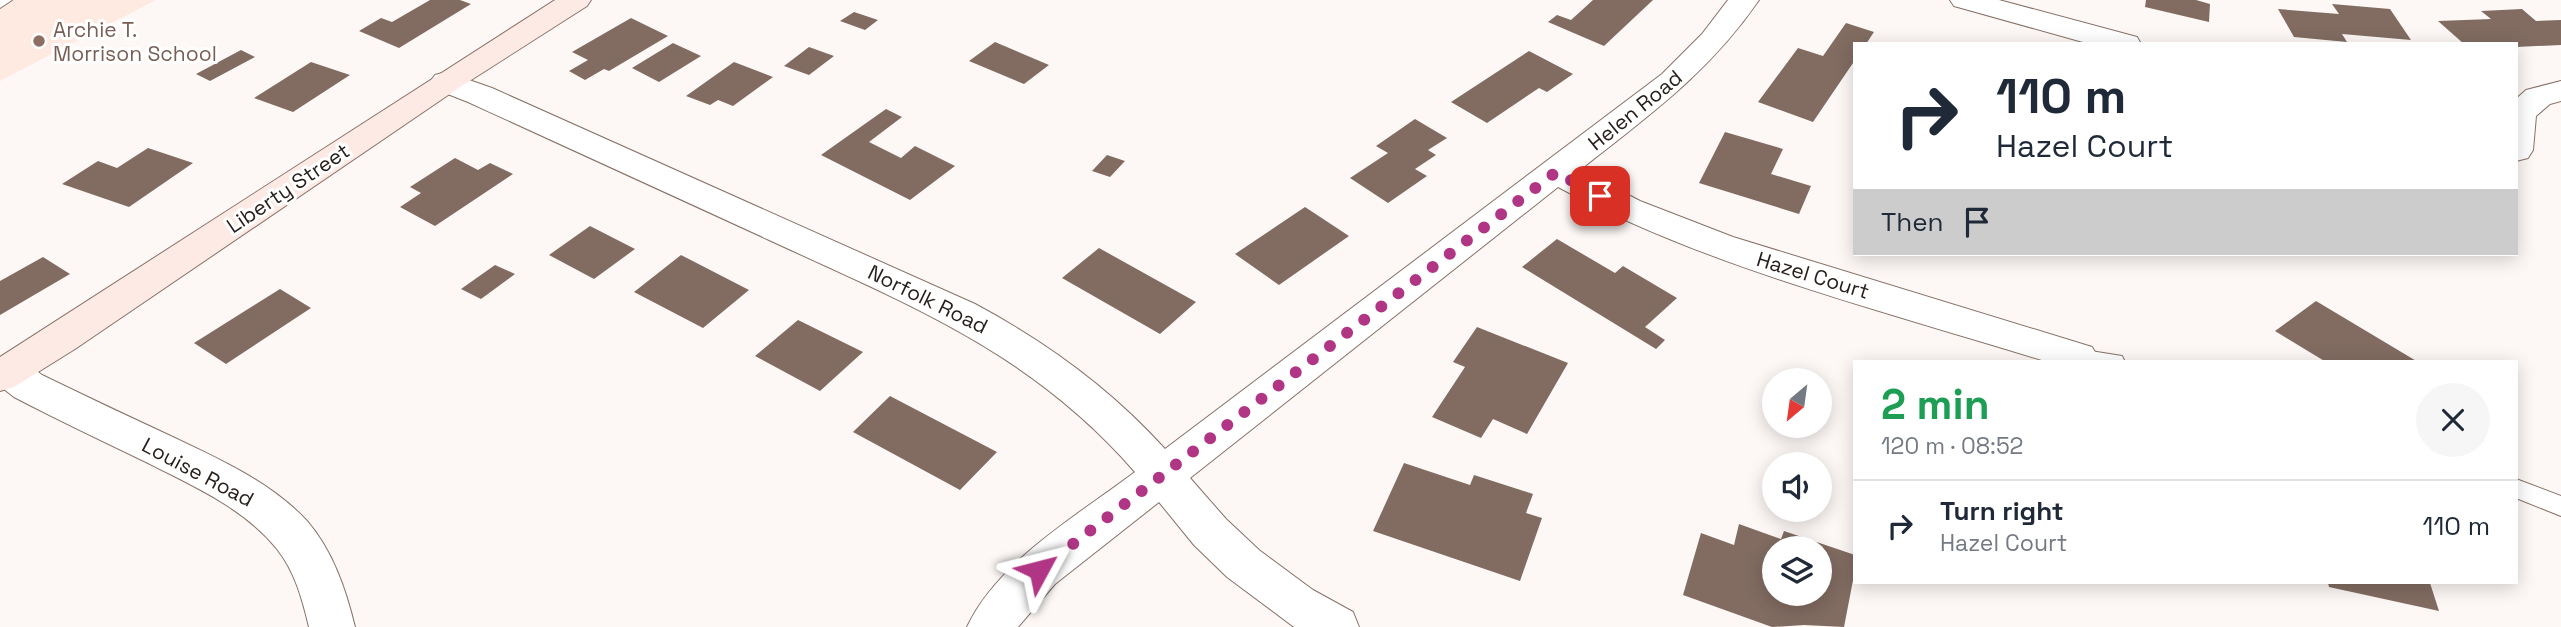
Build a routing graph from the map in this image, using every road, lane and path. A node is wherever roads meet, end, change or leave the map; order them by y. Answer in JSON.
{"nodes":[{"id":1,"x":576,"y":0,"type":"edge"},
{"id":2,"x":1744,"y":0,"type":"edge"},
{"id":3,"x":1965,"y":0,"type":"edge"},
{"id":4,"x":2119,"y":42,"type":"edge"},
{"id":5,"x":446,"y":82,"type":"junction"},
{"id":6,"x":2561,"y":91,"type":"edge"},
{"id":7,"x":2518,"y":132,"type":"edge"},
{"id":8,"x":1556,"y":172,"type":"junction"},
{"id":9,"x":2096,"y":360,"type":"edge"},
{"id":10,"x":4,"y":373,"type":"edge"},
{"id":11,"x":1162,"y":474,"type":"junction"},
{"id":12,"x":2518,"y":489,"type":"edge"},
{"id":13,"x":2561,"y":506,"type":"edge"},
{"id":14,"x":332,"y":627,"type":"edge"},
{"id":15,"x":990,"y":627,"type":"edge"},
{"id":16,"x":1336,"y":627,"type":"edge"}],
"edges":[{"from":1,"to":5,"type":"main road","name":"Liberty Street"},
{"from":2,"to":8,"type":"street","name":"Helen Road"},
{"from":3,"to":4,"type":"street"},
{"from":5,"to":10,"type":"main road","name":"Liberty Street"},
{"from":5,"to":11,"type":"street","name":"Norfolk Road"},
{"from":6,"to":7,"type":"street"},
{"from":8,"to":9,"type":"street","name":"Hazel Court"},
{"from":8,"to":11,"type":"street","name":"Helen Road"},
{"from":10,"to":14,"type":"street","name":"Louise Road"},
{"from":11,"to":15,"type":"street","name":"Helen Road"},
{"from":11,"to":16,"type":"street","name":"Norfolk Road"},
{"from":12,"to":13,"type":"lane"}]}
